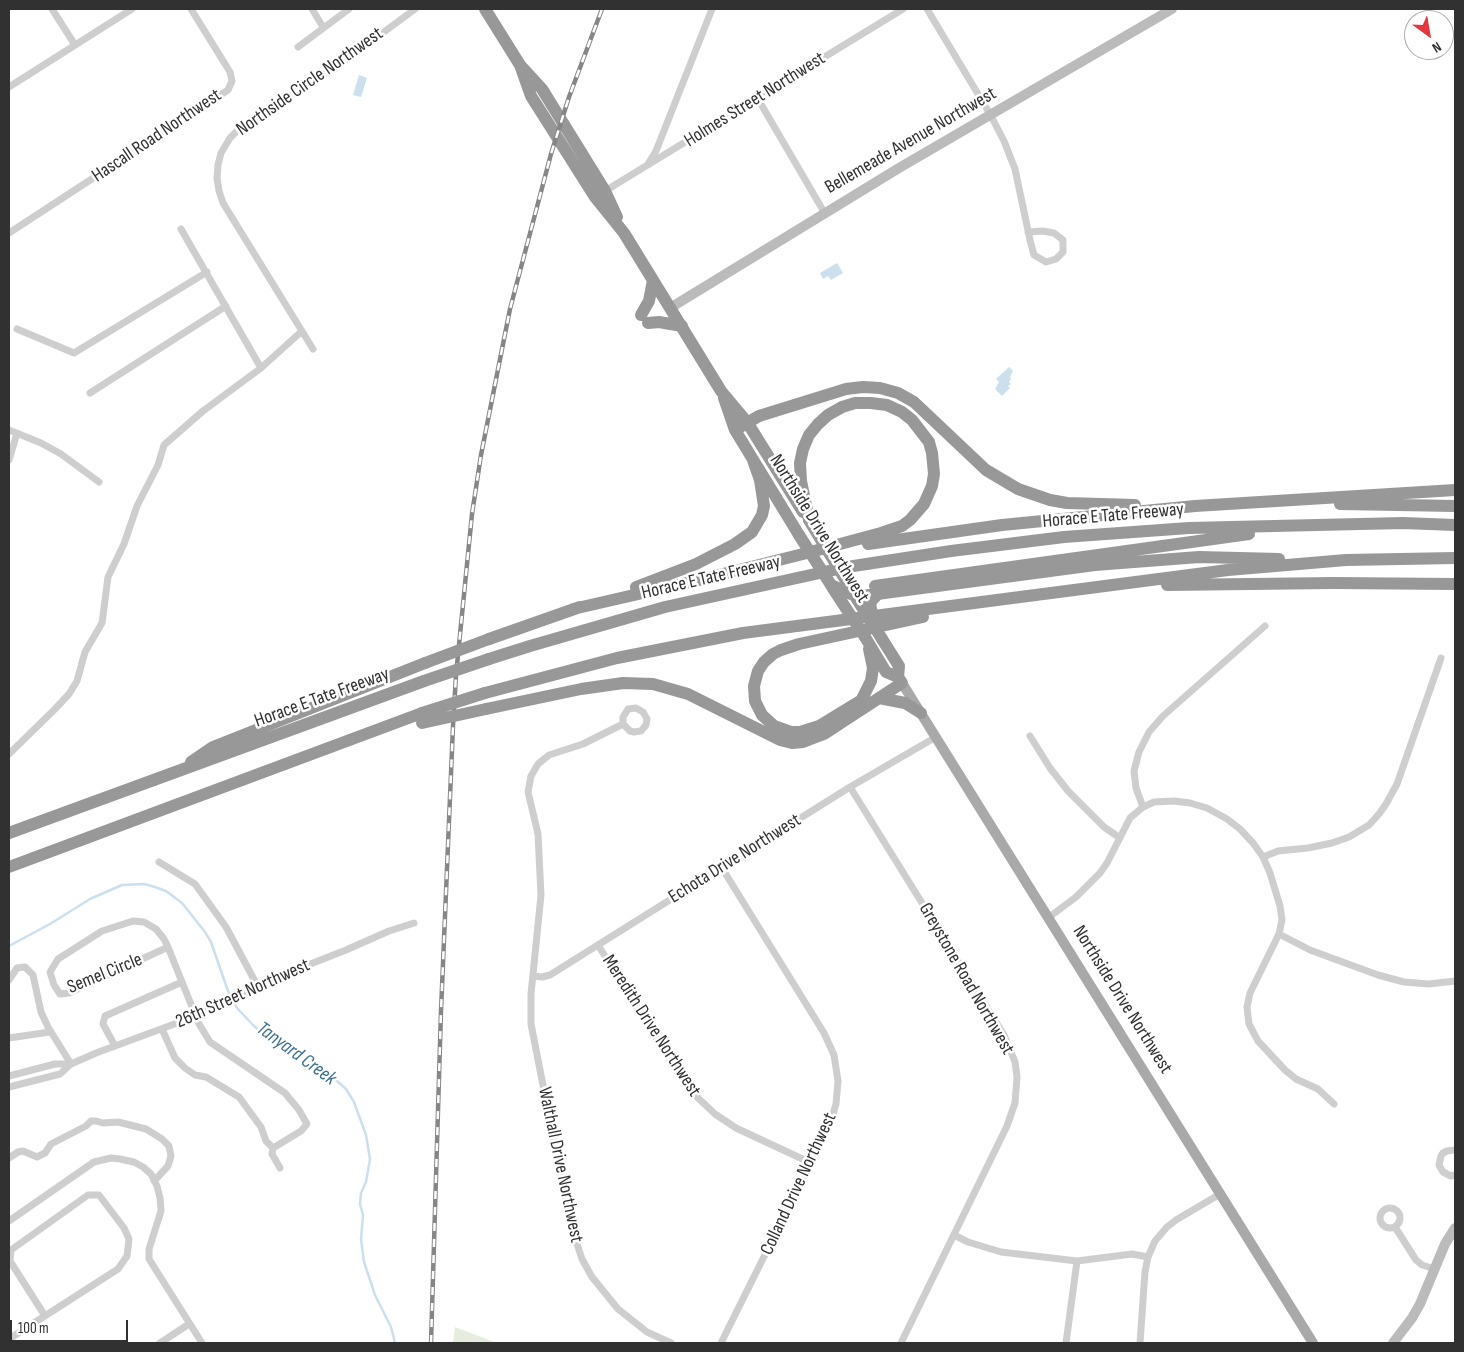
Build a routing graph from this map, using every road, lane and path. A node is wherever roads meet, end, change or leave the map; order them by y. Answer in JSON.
{"nodes":[{"id":1,"x":52,"y":9,"type":"edge"},
{"id":2,"x":132,"y":9,"type":"edge"},
{"id":3,"x":191,"y":9,"type":"edge"},
{"id":4,"x":312,"y":9,"type":"edge"},
{"id":5,"x":349,"y":9,"type":"edge"},
{"id":6,"x":416,"y":9,"type":"edge"},
{"id":7,"x":485,"y":9,"type":"edge"},
{"id":8,"x":712,"y":9,"type":"edge"},
{"id":9,"x":903,"y":9,"type":"edge"},
{"id":10,"x":927,"y":9,"type":"edge"},
{"id":11,"x":1172,"y":9,"type":"edge"},
{"id":12,"x":323,"y":27,"type":"junction"},
{"id":13,"x":75,"y":45,"type":"junction"},
{"id":14,"x":298,"y":47,"type":"dead end"},
{"id":15,"x":520,"y":65,"type":"junction"},
{"id":16,"x":9,"y":87,"type":"edge"},
{"id":17,"x":758,"y":99,"type":"junction"},
{"id":18,"x":990,"y":114,"type":"junction"},
{"id":19,"x":646,"y":166,"type":"junction"},
{"id":20,"x":606,"y":190,"type":"junction"},
{"id":21,"x":824,"y":212,"type":"junction"},
{"id":22,"x":181,"y":229,"type":"dead end"},
{"id":23,"x":1028,"y":232,"type":"junction"},
{"id":24,"x":9,"y":233,"type":"edge"},
{"id":25,"x":624,"y":233,"type":"junction"},
{"id":26,"x":207,"y":272,"type":"junction"},
{"id":27,"x":653,"y":280,"type":"junction"},
{"id":28,"x":226,"y":306,"type":"junction"},
{"id":29,"x":670,"y":308,"type":"junction"},
{"id":30,"x":682,"y":326,"type":"junction"},
{"id":31,"x":17,"y":328,"type":"dead end"},
{"id":32,"x":302,"y":330,"type":"junction"},
{"id":33,"x":313,"y":349,"type":"dead end"},
{"id":34,"x":261,"y":368,"type":"junction"},
{"id":35,"x":721,"y":391,"type":"junction"},
{"id":36,"x":90,"y":392,"type":"dead end"},
{"id":37,"x":747,"y":422,"type":"junction"},
{"id":38,"x":9,"y":430,"type":"edge"},
{"id":39,"x":735,"y":430,"type":"junction"},
{"id":40,"x":17,"y":433,"type":"junction"},
{"id":41,"x":9,"y":460,"type":"edge"},
{"id":42,"x":753,"y":460,"type":"junction"},
{"id":43,"x":99,"y":482,"type":"dead end"},
{"id":44,"x":1455,"y":490,"type":"edge"},
{"id":45,"x":1230,"y":504,"type":"junction"},
{"id":46,"x":1195,"y":506,"type":"junction"},
{"id":47,"x":1455,"y":506,"type":"edge"},
{"id":48,"x":809,"y":520,"type":"junction"},
{"id":49,"x":1320,"y":525,"type":"junction"},
{"id":50,"x":1455,"y":525,"type":"edge"},
{"id":51,"x":803,"y":554,"type":"junction"},
{"id":52,"x":1455,"y":558,"type":"edge"},
{"id":53,"x":1346,"y":560,"type":"junction"},
{"id":54,"x":1455,"y":584,"type":"edge"},
{"id":55,"x":831,"y":585,"type":"junction"},
{"id":56,"x":1102,"y":586,"type":"junction"},
{"id":57,"x":856,"y":590,"type":"junction"},
{"id":58,"x":878,"y":594,"type":"junction"},
{"id":59,"x":1029,"y":596,"type":"junction"},
{"id":60,"x":573,"y":609,"type":"junction"},
{"id":61,"x":851,"y":616,"type":"junction"},
{"id":62,"x":1265,"y":626,"type":"dead end"},
{"id":63,"x":885,"y":643,"type":"junction"},
{"id":64,"x":871,"y":651,"type":"junction"},
{"id":65,"x":1440,"y":658,"type":"dead end"},
{"id":66,"x":900,"y":680,"type":"junction"},
{"id":67,"x":879,"y":698,"type":"junction"},
{"id":68,"x":862,"y":699,"type":"junction"},
{"id":69,"x":921,"y":713,"type":"junction"},
{"id":70,"x":422,"y":718,"type":"junction"},
{"id":71,"x":623,"y":724,"type":"dead end"},
{"id":72,"x":1030,"y":736,"type":"dead end"},
{"id":73,"x":936,"y":737,"type":"junction"},
{"id":74,"x":9,"y":754,"type":"edge"},
{"id":75,"x":173,"y":774,"type":"junction"},
{"id":76,"x":850,"y":787,"type":"junction"},
{"id":77,"x":1143,"y":807,"type":"junction"},
{"id":78,"x":9,"y":833,"type":"edge"},
{"id":79,"x":1120,"y":838,"type":"junction"},
{"id":80,"x":1263,"y":857,"type":"junction"},
{"id":81,"x":159,"y":862,"type":"dead end"},
{"id":82,"x":9,"y":867,"type":"edge"},
{"id":83,"x":722,"y":868,"type":"junction"},
{"id":84,"x":1048,"y":918,"type":"junction"},
{"id":85,"x":414,"y":923,"type":"dead end"},
{"id":86,"x":1279,"y":934,"type":"junction"},
{"id":87,"x":598,"y":945,"type":"junction"},
{"id":88,"x":168,"y":947,"type":"junction"},
{"id":89,"x":533,"y":976,"type":"junction"},
{"id":90,"x":9,"y":980,"type":"edge"},
{"id":91,"x":1455,"y":981,"type":"edge"},
{"id":92,"x":182,"y":982,"type":"junction"},
{"id":93,"x":257,"y":985,"type":"junction"},
{"id":94,"x":196,"y":1016,"type":"junction"},
{"id":95,"x":162,"y":1029,"type":"junction"},
{"id":96,"x":50,"y":1032,"type":"junction"},
{"id":97,"x":9,"y":1038,"type":"edge"},
{"id":98,"x":115,"y":1046,"type":"junction"},
{"id":99,"x":71,"y":1064,"type":"junction"},
{"id":100,"x":9,"y":1076,"type":"edge"},
{"id":101,"x":9,"y":1087,"type":"edge"},
{"id":102,"x":1334,"y":1104,"type":"dead end"},
{"id":103,"x":273,"y":1148,"type":"junction"},
{"id":104,"x":1455,"y":1150,"type":"edge"},
{"id":105,"x":9,"y":1158,"type":"edge"},
{"id":106,"x":811,"y":1163,"type":"junction"},
{"id":107,"x":280,"y":1168,"type":"dead end"},
{"id":108,"x":1455,"y":1175,"type":"edge"},
{"id":109,"x":154,"y":1181,"type":"junction"},
{"id":110,"x":1220,"y":1194,"type":"junction"},
{"id":111,"x":9,"y":1221,"type":"edge"},
{"id":112,"x":1395,"y":1227,"type":"dead end"},
{"id":113,"x":1455,"y":1228,"type":"edge"},
{"id":114,"x":954,"y":1235,"type":"junction"},
{"id":115,"x":1148,"y":1257,"type":"junction"},
{"id":116,"x":1077,"y":1261,"type":"junction"},
{"id":117,"x":1435,"y":1269,"type":"junction"},
{"id":118,"x":45,"y":1316,"type":"junction"},
{"id":119,"x":189,"y":1324,"type":"junction"},
{"id":120,"x":9,"y":1339,"type":"edge"},
{"id":121,"x":160,"y":1343,"type":"edge"},
{"id":122,"x":202,"y":1343,"type":"edge"},
{"id":123,"x":671,"y":1343,"type":"edge"},
{"id":124,"x":721,"y":1343,"type":"edge"},
{"id":125,"x":900,"y":1343,"type":"edge"},
{"id":126,"x":1066,"y":1343,"type":"edge"},
{"id":127,"x":1140,"y":1343,"type":"edge"},
{"id":128,"x":1313,"y":1343,"type":"edge"},
{"id":129,"x":1392,"y":1343,"type":"edge"}],
"edges":[{"from":1,"to":13,"type":"street"},
{"from":2,"to":13,"type":"street"},
{"from":3,"to":24,"type":"street","name":"Hascall Road Northwest"},
{"from":4,"to":12,"type":"street"},
{"from":5,"to":12,"type":"street"},
{"from":6,"to":32,"type":"street","name":"Northside Circle Northwest"},
{"from":7,"to":15,"type":"highway","name":"Northside Drive Northwest"},
{"from":8,"to":19,"type":"street"},
{"from":9,"to":17,"type":"street","name":"Holmes Street Northwest"},
{"from":10,"to":18,"type":"street"},
{"from":11,"to":18,"type":"street","name":"Bellemeade Avenue Northwest"},
{"from":12,"to":14,"type":"street"},
{"from":13,"to":16,"type":"street"},
{"from":15,"to":20,"type":"highway","name":"Northside Drive Northwest"},
{"from":15,"to":25,"type":"highway","name":"Northside Drive Northwest"},
{"from":17,"to":19,"type":"street","name":"Holmes Street Northwest"},
{"from":17,"to":21,"type":"street"},
{"from":18,"to":21,"type":"street","name":"Bellemeade Avenue Northwest"},
{"from":18,"to":23,"type":"street"},
{"from":19,"to":20,"type":"street","name":"Holmes Street Northwest"},
{"from":20,"to":25,"type":"highway","name":"Northside Drive Northwest"},
{"from":21,"to":29,"type":"street","name":"Bellemeade Avenue Northwest"},
{"from":22,"to":26,"type":"street"},
{"from":23,"to":23,"type":"street"},
{"from":25,"to":27,"type":"highway","name":"Northside Drive Northwest"},
{"from":26,"to":28,"type":"street"},
{"from":26,"to":31,"type":"street"},
{"from":27,"to":29,"type":"highway","name":"Northside Drive Northwest"},
{"from":27,"to":30,"type":"highway"},
{"from":28,"to":34,"type":"street"},
{"from":28,"to":36,"type":"street"},
{"from":29,"to":30,"type":"highway","name":"Northside Drive Northwest"},
{"from":30,"to":35,"type":"highway","name":"Northside Drive Northwest"},
{"from":32,"to":33,"type":"street","name":"Northside Circle Northwest"},
{"from":32,"to":34,"type":"street"},
{"from":34,"to":74,"type":"street"},
{"from":35,"to":37,"type":"highway","name":"Northside Drive Northwest"},
{"from":35,"to":39,"type":"highway","name":"Northside Drive Northwest"},
{"from":37,"to":39,"type":"highway"},
{"from":37,"to":46,"type":"highway"},
{"from":37,"to":48,"type":"highway","name":"Northside Drive Northwest"},
{"from":38,"to":40,"type":"street"},
{"from":39,"to":42,"type":"highway","name":"Northside Drive Northwest"},
{"from":40,"to":41,"type":"street"},
{"from":40,"to":43,"type":"street"},
{"from":42,"to":55,"type":"highway","name":"Northside Drive Northwest","bridge":true},
{"from":42,"to":60,"type":"highway"},
{"from":44,"to":45,"type":"highway"},
{"from":45,"to":46,"type":"highway"},
{"from":45,"to":47,"type":"highway"},
{"from":46,"to":51,"type":"highway"},
{"from":48,"to":51,"type":"highway"},
{"from":48,"to":57,"type":"highway","name":"Northside Drive Northwest","bridge":true},
{"from":49,"to":50,"type":"highway","name":"Horace E Tate Freeway"},
{"from":49,"to":57,"type":"highway"},
{"from":49,"to":75,"type":"highway","name":"Horace E Tate Freeway","bridge":true},
{"from":51,"to":60,"type":"highway"},
{"from":52,"to":53,"type":"highway"},
{"from":53,"to":56,"type":"highway"},
{"from":53,"to":58,"type":"highway"},
{"from":54,"to":56,"type":"highway"},
{"from":55,"to":57,"type":"highway"},
{"from":55,"to":61,"type":"highway","name":"Northside Drive Northwest"},
{"from":56,"to":59,"type":"highway"},
{"from":57,"to":58,"type":"highway"},
{"from":57,"to":61,"type":"highway"},
{"from":57,"to":63,"type":"highway","name":"Northside Drive Northwest","bridge":true},
{"from":58,"to":63,"type":"highway","bridge":true},
{"from":59,"to":68,"type":"highway"},
{"from":59,"to":70,"type":"highway","bridge":true},
{"from":60,"to":75,"type":"highway","bridge":true},
{"from":61,"to":64,"type":"highway","name":"Northside Drive Northwest","bridge":true},
{"from":62,"to":77,"type":"street"},
{"from":63,"to":66,"type":"highway","name":"Northside Drive Northwest"},
{"from":64,"to":66,"type":"highway","name":"Northside Drive Northwest"},
{"from":64,"to":68,"type":"highway"},
{"from":65,"to":80,"type":"street"},
{"from":66,"to":67,"type":"highway"},
{"from":66,"to":68,"type":"highway"},
{"from":66,"to":69,"type":"main road","name":"Northside Drive Northwest"},
{"from":67,"to":69,"type":"highway"},
{"from":67,"to":70,"type":"highway","bridge":true},
{"from":69,"to":73,"type":"main road","name":"Northside Drive Northwest"},
{"from":70,"to":82,"type":"highway"},
{"from":71,"to":89,"type":"street","name":"Walthall Drive Northwest"},
{"from":72,"to":79,"type":"street"},
{"from":73,"to":76,"type":"street","name":"Echota Drive Northwest"},
{"from":73,"to":84,"type":"main road","name":"Northside Drive Northwest"},
{"from":75,"to":78,"type":"highway","name":"Horace E Tate Freeway"},
{"from":76,"to":83,"type":"street","name":"Echota Drive Northwest"},
{"from":76,"to":114,"type":"street","name":"Greystone Road Northwest"},
{"from":77,"to":79,"type":"street"},
{"from":77,"to":80,"type":"street"},
{"from":79,"to":84,"type":"street"},
{"from":80,"to":86,"type":"street"},
{"from":81,"to":93,"type":"street"},
{"from":83,"to":87,"type":"street","name":"Echota Drive Northwest"},
{"from":83,"to":106,"type":"street","name":"Colland Drive Northwest"},
{"from":84,"to":110,"type":"main road","name":"Northside Drive Northwest"},
{"from":85,"to":93,"type":"street","name":"26th Street Northwest"},
{"from":86,"to":91,"type":"street"},
{"from":86,"to":102,"type":"street"},
{"from":87,"to":89,"type":"street","name":"Echota Drive Northwest"},
{"from":87,"to":106,"type":"street","name":"Meredith Drive Northwest"},
{"from":88,"to":88,"type":"street","name":"Semel Circle"},
{"from":88,"to":92,"type":"street","name":"Semel Circle"},
{"from":89,"to":123,"type":"street","name":"Walthall Drive Northwest"},
{"from":90,"to":96,"type":"street"},
{"from":92,"to":94,"type":"street","name":"Semel Circle"},
{"from":92,"to":98,"type":"street","name":"Semel Circle"},
{"from":93,"to":94,"type":"street","name":"26th Street Northwest"},
{"from":94,"to":95,"type":"street","name":"26th Street Northwest"},
{"from":94,"to":103,"type":"street","name":"Semel Circle"},
{"from":95,"to":98,"type":"street","name":"26th Street Northwest"},
{"from":95,"to":103,"type":"street"},
{"from":96,"to":97,"type":"street"},
{"from":96,"to":99,"type":"street"},
{"from":98,"to":99,"type":"street","name":"26th Street Northwest"},
{"from":99,"to":100,"type":"street","name":"26th Street Northwest"},
{"from":99,"to":101,"type":"street","name":"26th Street Northwest"},
{"from":103,"to":107,"type":"street"},
{"from":104,"to":108,"type":"street"},
{"from":105,"to":109,"type":"street"},
{"from":106,"to":124,"type":"street","name":"Colland Drive Northwest"},
{"from":109,"to":111,"type":"street"},
{"from":109,"to":119,"type":"street"},
{"from":110,"to":115,"type":"street"},
{"from":110,"to":128,"type":"main road","name":"Northside Drive Northwest"},
{"from":112,"to":117,"type":"street"},
{"from":113,"to":117,"type":"street"},
{"from":114,"to":116,"type":"street"},
{"from":114,"to":125,"type":"street","name":"Greystone Road Northwest"},
{"from":115,"to":116,"type":"street"},
{"from":115,"to":127,"type":"street"},
{"from":116,"to":126,"type":"street"},
{"from":117,"to":129,"type":"street"},
{"from":118,"to":118,"type":"street"},
{"from":118,"to":120,"type":"street"},
{"from":119,"to":121,"type":"street"},
{"from":119,"to":122,"type":"street"}]}
